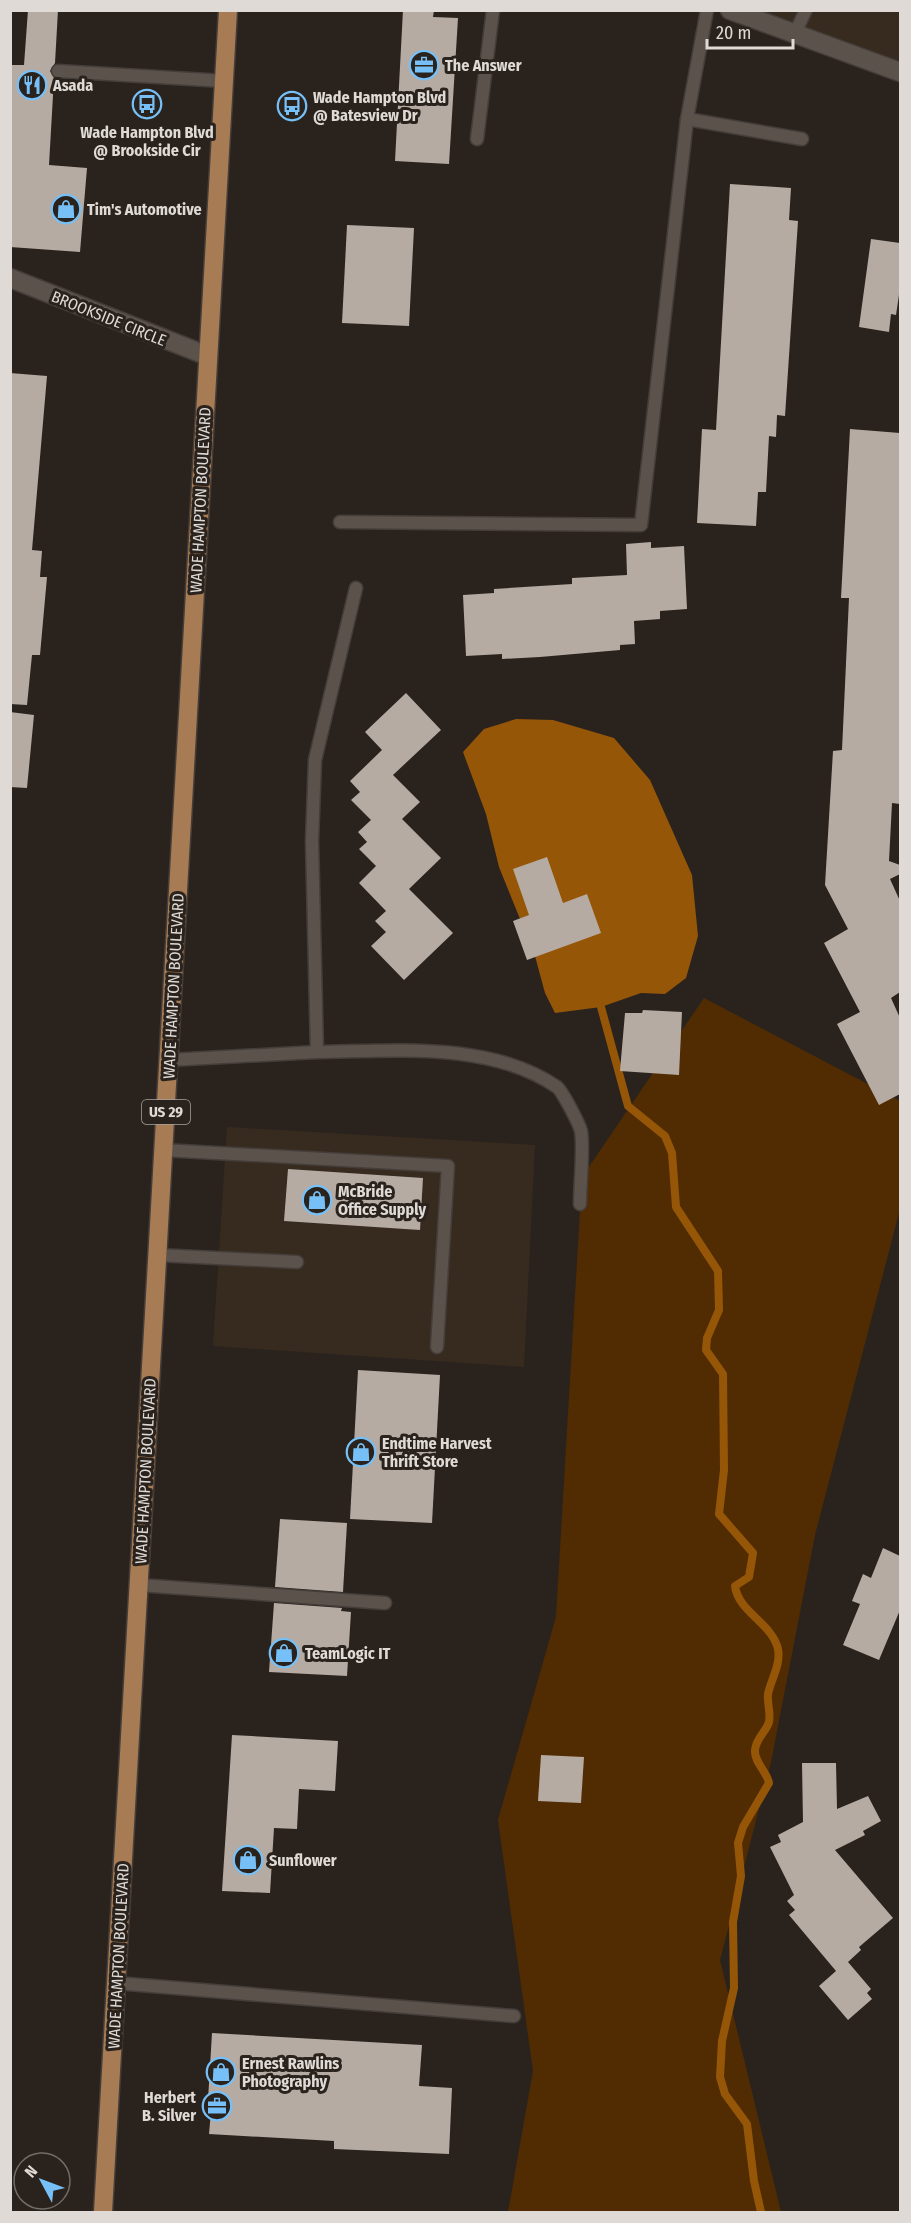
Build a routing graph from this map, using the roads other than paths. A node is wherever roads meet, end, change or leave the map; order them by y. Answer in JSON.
{"nodes":[{"id":1,"x":228,"y":10,"type":"edge"},
{"id":2,"x":493,"y":10,"type":"edge"},
{"id":3,"x":707,"y":10,"type":"edge"},
{"id":4,"x":730,"y":10,"type":"edge"},
{"id":5,"x":806,"y":10,"type":"edge"},
{"id":6,"x":795,"y":33,"type":"junction"},
{"id":7,"x":58,"y":71,"type":"dead end"},
{"id":8,"x":900,"y":72,"type":"edge"},
{"id":9,"x":224,"y":81,"type":"junction"},
{"id":10,"x":687,"y":118,"type":"junction"},
{"id":11,"x":477,"y":139,"type":"dead end"},
{"id":12,"x":802,"y":139,"type":"dead end"},
{"id":13,"x":10,"y":279,"type":"edge"},
{"id":14,"x":208,"y":356,"type":"junction"},
{"id":15,"x":340,"y":522,"type":"dead end"},
{"id":16,"x":356,"y":588,"type":"dead end"},
{"id":17,"x":317,"y":1052,"type":"junction"},
{"id":18,"x":169,"y":1060,"type":"junction"},
{"id":19,"x":164,"y":1150,"type":"junction"},
{"id":20,"x":580,"y":1204,"type":"dead end"},
{"id":21,"x":158,"y":1255,"type":"junction"},
{"id":22,"x":297,"y":1262,"type":"dead end"},
{"id":23,"x":437,"y":1347,"type":"dead end"},
{"id":24,"x":139,"y":1585,"type":"junction"},
{"id":25,"x":385,"y":1603,"type":"dead end"},
{"id":26,"x":116,"y":1983,"type":"junction"},
{"id":27,"x":514,"y":2016,"type":"dead end"},
{"id":28,"x":103,"y":2212,"type":"edge"}],
"edges":[{"from":1,"to":9,"type":"main road","name":"WADE HAMPTON BOULEVARD","number":"US 29"},
{"from":2,"to":11,"type":"lane"},
{"from":3,"to":10,"type":"lane"},
{"from":4,"to":6,"type":"street"},
{"from":5,"to":6,"type":"lane"},
{"from":6,"to":8,"type":"street"},
{"from":7,"to":9,"type":"lane"},
{"from":9,"to":14,"type":"main road","name":"WADE HAMPTON BOULEVARD","number":"US 29"},
{"from":10,"to":12,"type":"lane"},
{"from":10,"to":15,"type":"lane"},
{"from":13,"to":14,"type":"street","name":"BROOKSIDE CIRCLE"},
{"from":14,"to":18,"type":"main road","name":"WADE HAMPTON BOULEVARD","number":"US 29"},
{"from":16,"to":17,"type":"lane"},
{"from":17,"to":18,"type":"lane"},
{"from":17,"to":20,"type":"lane"},
{"from":18,"to":19,"type":"main road","name":"WADE HAMPTON BOULEVARD","number":"US 29"},
{"from":19,"to":21,"type":"main road","name":"WADE HAMPTON BOULEVARD","number":"US 29"},
{"from":19,"to":23,"type":"lane"},
{"from":21,"to":22,"type":"lane"},
{"from":21,"to":24,"type":"main road","name":"WADE HAMPTON BOULEVARD","number":"US 29"},
{"from":24,"to":25,"type":"lane"},
{"from":24,"to":26,"type":"main road","name":"WADE HAMPTON BOULEVARD","number":"US 29"},
{"from":26,"to":27,"type":"lane"},
{"from":26,"to":28,"type":"main road","name":"WADE HAMPTON BOULEVARD","number":"US 29"}]}
